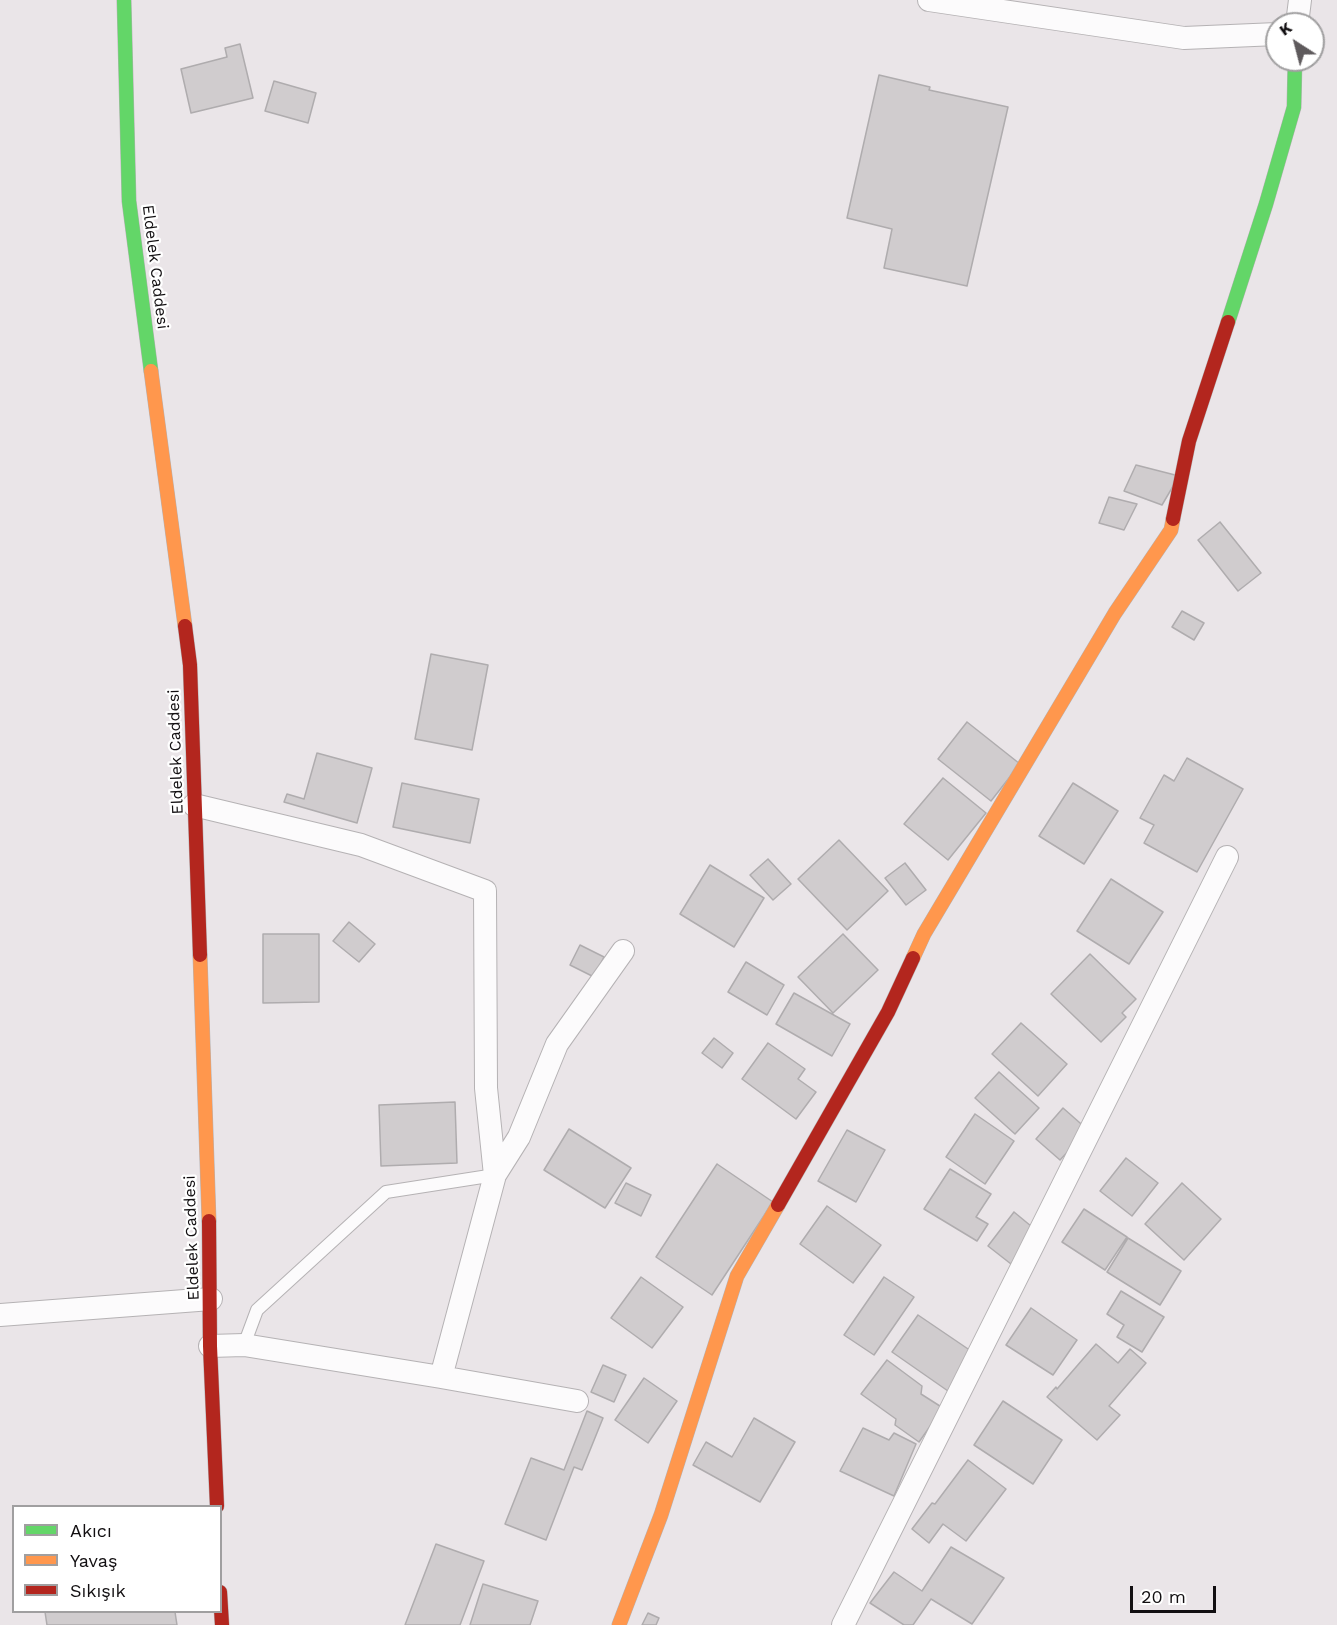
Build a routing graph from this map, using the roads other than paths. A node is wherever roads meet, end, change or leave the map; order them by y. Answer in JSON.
{"nodes":[{"id":1,"x":123,"y":0,"type":"edge"},
{"id":2,"x":929,"y":0,"type":"edge"},
{"id":3,"x":1265,"y":35,"type":"edge"},
{"id":4,"x":1295,"y":72,"type":"edge"},
{"id":5,"x":194,"y":805,"type":"junction"},
{"id":6,"x":1227,"y":857,"type":"dead end"},
{"id":7,"x":623,"y":951,"type":"dead end"},
{"id":8,"x":495,"y":1175,"type":"junction"},
{"id":9,"x":211,"y":1299,"type":"junction"},
{"id":10,"x":0,"y":1315,"type":"edge"},
{"id":11,"x":244,"y":1345,"type":"junction"},
{"id":12,"x":210,"y":1346,"type":"junction"},
{"id":13,"x":441,"y":1377,"type":"junction"},
{"id":14,"x":578,"y":1401,"type":"dead end"},
{"id":15,"x":217,"y":1505,"type":"edge"},
{"id":16,"x":619,"y":1625,"type":"edge"},
{"id":17,"x":843,"y":1625,"type":"edge"}],
"edges":[{"from":1,"to":5,"type":"street","name":"Eldelek Caddesi"},
{"from":2,"to":3,"type":"street"},
{"from":4,"to":16,"type":"street"},
{"from":5,"to":8,"type":"street"},
{"from":5,"to":9,"type":"street","name":"Eldelek Caddesi"},
{"from":6,"to":17,"type":"street"},
{"from":7,"to":8,"type":"street"},
{"from":8,"to":11,"type":"lane"},
{"from":8,"to":13,"type":"street"},
{"from":9,"to":10,"type":"street"},
{"from":9,"to":12,"type":"street","name":"Eldelek Caddesi"},
{"from":11,"to":12,"type":"street"},
{"from":11,"to":13,"type":"street"},
{"from":12,"to":15,"type":"street","name":"Eldelek Caddesi"},
{"from":13,"to":14,"type":"street"}]}
